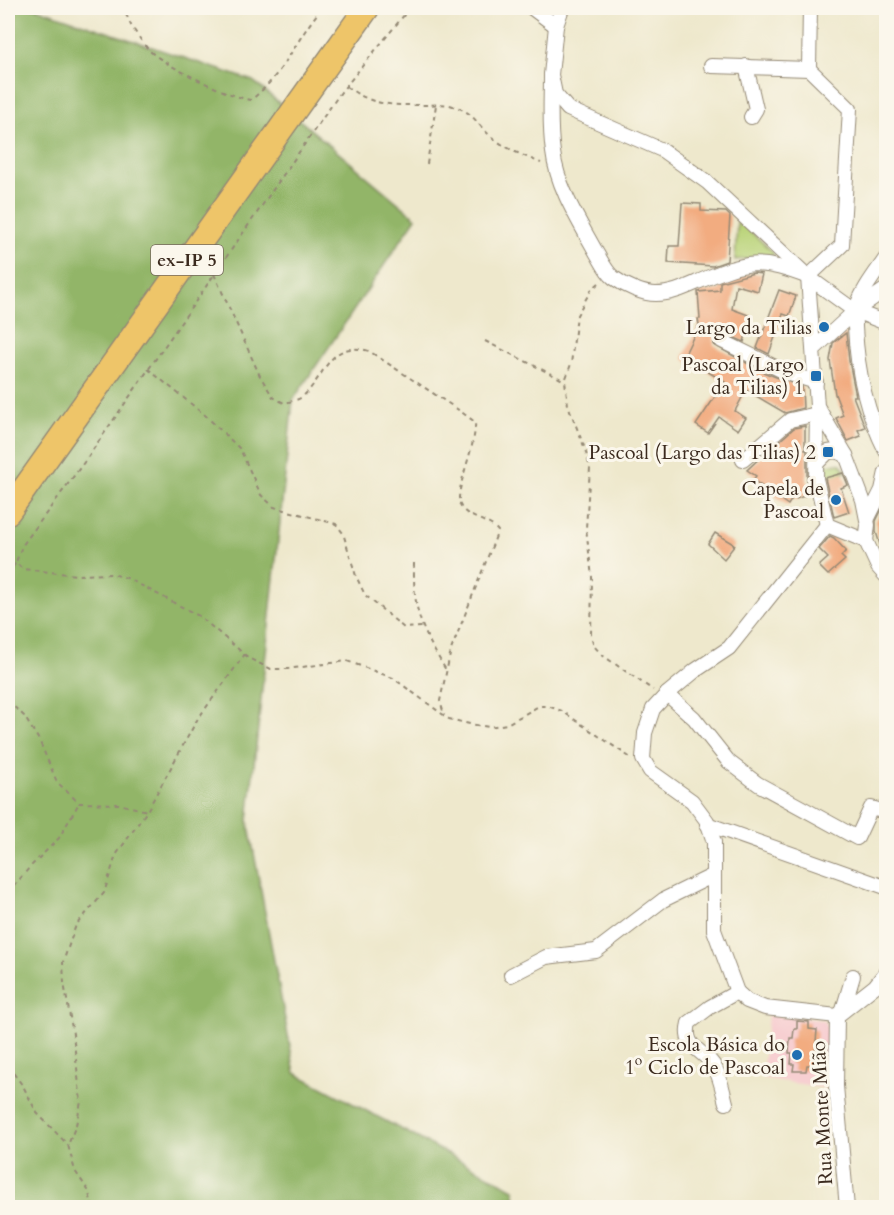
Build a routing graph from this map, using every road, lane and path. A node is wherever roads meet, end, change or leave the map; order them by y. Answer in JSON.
{"nodes":[{"id":1,"x":119,"y":8,"type":"edge"},
{"id":2,"x":322,"y":8,"type":"edge"},
{"id":3,"x":368,"y":8,"type":"edge"},
{"id":4,"x":410,"y":8,"type":"edge"},
{"id":5,"x":532,"y":8,"type":"edge"},
{"id":6,"x":562,"y":8,"type":"edge"},
{"id":7,"x":810,"y":8,"type":"edge"},
{"id":8,"x":556,"y":26,"type":"junction"},
{"id":9,"x":711,"y":66,"type":"dead end"},
{"id":10,"x":746,"y":66,"type":"junction"},
{"id":11,"x":809,"y":69,"type":"junction"},
{"id":12,"x":551,"y":75,"type":"junction"},
{"id":13,"x":346,"y":86,"type":"junction"},
{"id":14,"x":436,"y":105,"type":"junction"},
{"id":15,"x":751,"y":117,"type":"dead end"},
{"id":16,"x":427,"y":164,"type":"dead end"},
{"id":17,"x":557,"y":171,"type":"junction"},
{"id":18,"x":886,"y":258,"type":"edge"},
{"id":19,"x":214,"y":274,"type":"junction"},
{"id":20,"x":613,"y":277,"type":"junction"},
{"id":21,"x":808,"y":277,"type":"junction"},
{"id":22,"x":886,"y":289,"type":"edge"},
{"id":23,"x":855,"y":311,"type":"junction"},
{"id":24,"x":886,"y":323,"type":"edge"},
{"id":25,"x":485,"y":341,"type":"dead end"},
{"id":26,"x":722,"y":341,"type":"dead end"},
{"id":27,"x":814,"y":349,"type":"junction"},
{"id":28,"x":148,"y":369,"type":"junction"},
{"id":29,"x":565,"y":381,"type":"junction"},
{"id":30,"x":816,"y":382,"type":"junction"},
{"id":31,"x":817,"y":410,"type":"junction"},
{"id":32,"x":886,"y":452,"type":"edge"},
{"id":33,"x":846,"y":455,"type":"junction"},
{"id":34,"x":743,"y":460,"type":"dead end"},
{"id":35,"x":816,"y":463,"type":"junction"},
{"id":36,"x":886,"y":472,"type":"edge"},
{"id":37,"x":8,"y":512,"type":"edge"},
{"id":38,"x":867,"y":520,"type":"junction"},
{"id":39,"x":827,"y":525,"type":"junction"},
{"id":40,"x":866,"y":541,"type":"junction"},
{"id":41,"x":16,"y":562,"type":"junction"},
{"id":42,"x":414,"y":562,"type":"dead end"},
{"id":43,"x":8,"y":575,"type":"edge"},
{"id":44,"x":886,"y":576,"type":"edge"},
{"id":45,"x":422,"y":627,"type":"junction"},
{"id":46,"x":245,"y":654,"type":"junction"},
{"id":47,"x":446,"y":670,"type":"junction"},
{"id":48,"x":667,"y":694,"type":"junction"},
{"id":49,"x":8,"y":701,"type":"edge"},
{"id":50,"x":444,"y":716,"type":"junction"},
{"id":51,"x":650,"y":771,"type":"junction"},
{"id":52,"x":79,"y":803,"type":"junction"},
{"id":53,"x":147,"y":811,"type":"junction"},
{"id":54,"x":886,"y":812,"type":"edge"},
{"id":55,"x":707,"y":824,"type":"junction"},
{"id":56,"x":714,"y":875,"type":"junction"},
{"id":57,"x":886,"y":885,"type":"edge"},
{"id":58,"x":8,"y":893,"type":"edge"},
{"id":59,"x":886,"y":972,"type":"edge"},
{"id":60,"x":511,"y":975,"type":"dead end"},
{"id":61,"x":854,"y":976,"type":"dead end"},
{"id":62,"x":737,"y":992,"type":"junction"},
{"id":63,"x":840,"y":1013,"type":"junction"},
{"id":64,"x":8,"y":1066,"type":"edge"},
{"id":65,"x":726,"y":1103,"type":"dead end"},
{"id":66,"x":68,"y":1144,"type":"junction"},
{"id":67,"x":93,"y":1208,"type":"edge"},
{"id":68,"x":847,"y":1208,"type":"edge"}],
"edges":[{"from":1,"to":2,"type":"path"},
{"from":3,"to":37,"type":"highway","number":"ex-IP 5"},
{"from":4,"to":13,"type":"path"},
{"from":5,"to":8,"type":"street"},
{"from":6,"to":8,"type":"street"},
{"from":7,"to":11,"type":"street"},
{"from":8,"to":12,"type":"street"},
{"from":9,"to":10,"type":"street"},
{"from":10,"to":11,"type":"street"},
{"from":10,"to":15,"type":"street"},
{"from":11,"to":21,"type":"street"},
{"from":12,"to":17,"type":"street"},
{"from":12,"to":21,"type":"street"},
{"from":13,"to":14,"type":"path"},
{"from":13,"to":19,"type":"path"},
{"from":14,"to":16,"type":"path"},
{"from":14,"to":17,"type":"path"},
{"from":17,"to":20,"type":"street"},
{"from":18,"to":23,"type":"street"},
{"from":19,"to":28,"type":"path"},
{"from":19,"to":47,"type":"path"},
{"from":20,"to":21,"type":"street"},
{"from":20,"to":29,"type":"path"},
{"from":21,"to":23,"type":"street"},
{"from":21,"to":27,"type":"street"},
{"from":22,"to":23,"type":"street"},
{"from":23,"to":24,"type":"street"},
{"from":23,"to":27,"type":"street"},
{"from":23,"to":32,"type":"street"},
{"from":25,"to":29,"type":"path"},
{"from":26,"to":30,"type":"street"},
{"from":27,"to":30,"type":"street"},
{"from":28,"to":41,"type":"path"},
{"from":28,"to":45,"type":"path"},
{"from":29,"to":48,"type":"path"},
{"from":30,"to":31,"type":"street"},
{"from":31,"to":33,"type":"street"},
{"from":31,"to":34,"type":"street"},
{"from":31,"to":35,"type":"street"},
{"from":33,"to":35,"type":"street"},
{"from":33,"to":38,"type":"street"},
{"from":35,"to":39,"type":"street"},
{"from":36,"to":38,"type":"street"},
{"from":38,"to":40,"type":"street"},
{"from":39,"to":40,"type":"street"},
{"from":39,"to":48,"type":"street"},
{"from":40,"to":44,"type":"street"},
{"from":41,"to":43,"type":"path"},
{"from":41,"to":46,"type":"path"},
{"from":42,"to":45,"type":"path"},
{"from":45,"to":47,"type":"path"},
{"from":46,"to":50,"type":"path"},
{"from":46,"to":53,"type":"path"},
{"from":47,"to":50,"type":"path"},
{"from":48,"to":51,"type":"street"},
{"from":48,"to":54,"type":"street"},
{"from":49,"to":52,"type":"path"},
{"from":50,"to":51,"type":"path"},
{"from":51,"to":55,"type":"street"},
{"from":52,"to":53,"type":"path"},
{"from":52,"to":58,"type":"path"},
{"from":53,"to":66,"type":"path"},
{"from":55,"to":56,"type":"street"},
{"from":55,"to":57,"type":"street"},
{"from":56,"to":60,"type":"street"},
{"from":56,"to":62,"type":"street"},
{"from":59,"to":63,"type":"street"},
{"from":61,"to":63,"type":"street","name":"Rua Monte Mião"},
{"from":62,"to":63,"type":"street"},
{"from":62,"to":65,"type":"street"},
{"from":63,"to":68,"type":"street","name":"Rua Monte Mião"},
{"from":64,"to":66,"type":"path"},
{"from":66,"to":67,"type":"path"}]}
